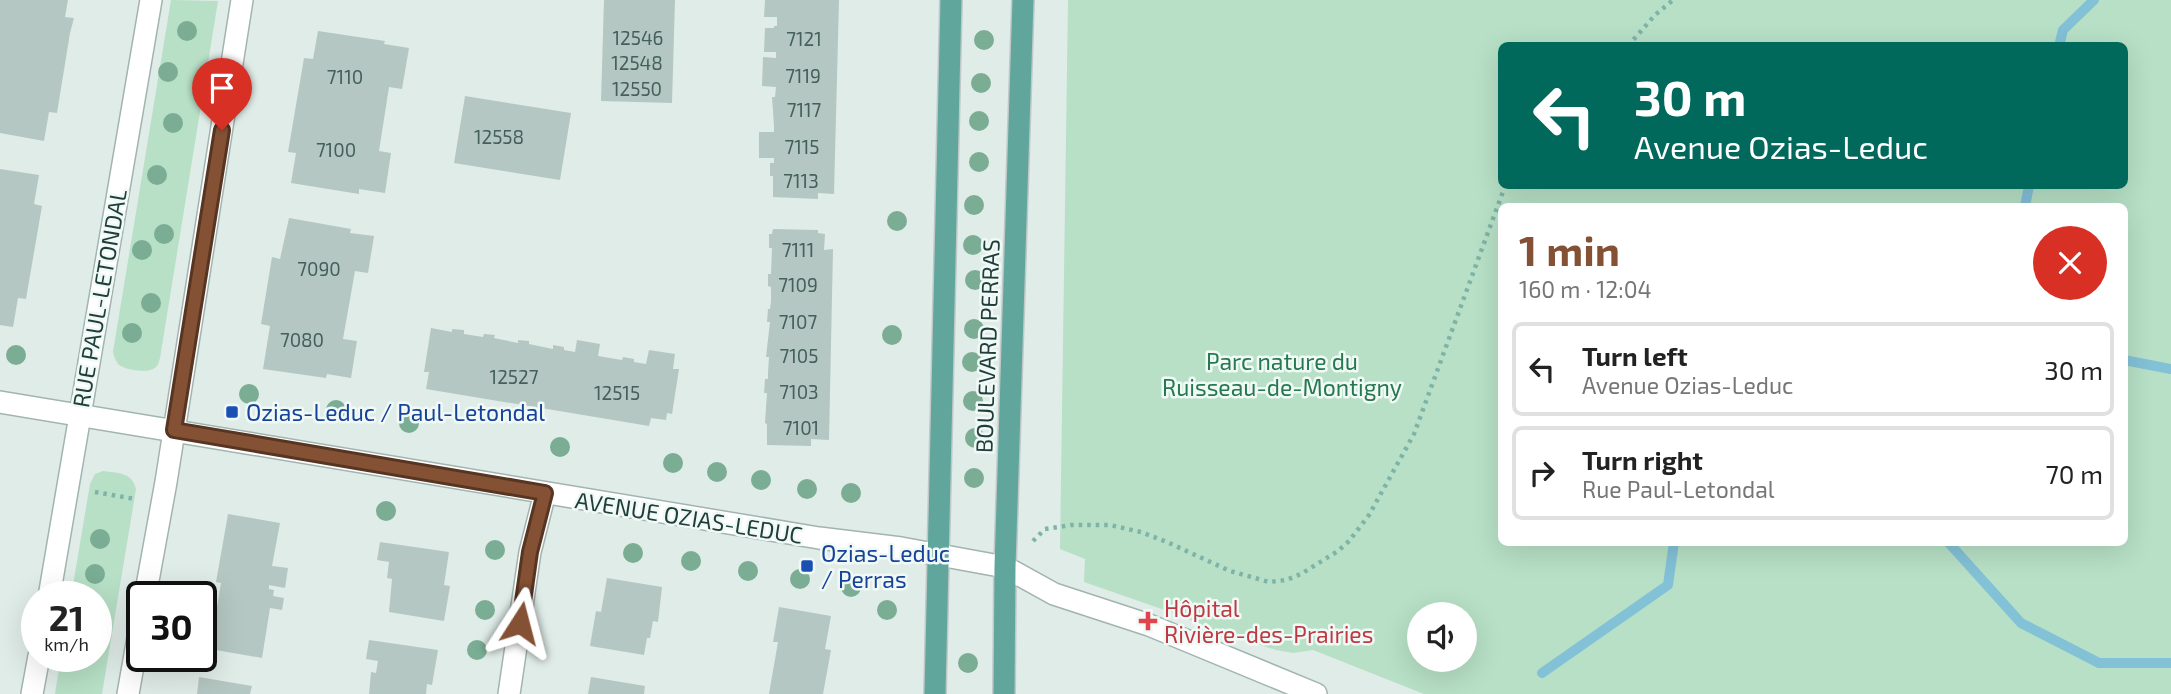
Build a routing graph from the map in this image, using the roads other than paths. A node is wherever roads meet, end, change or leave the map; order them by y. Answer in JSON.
{"nodes":[{"id":1,"x":151,"y":0,"type":"edge"},
{"id":2,"x":242,"y":0,"type":"edge"},
{"id":3,"x":951,"y":0,"type":"edge"},
{"id":4,"x":1023,"y":0,"type":"edge"},
{"id":5,"x":0,"y":402,"type":"edge"},
{"id":6,"x":79,"y":416,"type":"junction"},
{"id":7,"x":174,"y":430,"type":"junction"},
{"id":8,"x":545,"y":493,"type":"junction"},
{"id":9,"x":939,"y":555,"type":"junction"},
{"id":10,"x":1006,"y":567,"type":"junction"},
{"id":11,"x":52,"y":581,"type":"edge"},
{"id":12,"x":148,"y":581,"type":"edge"},
{"id":13,"x":36,"y":672,"type":"edge"},
{"id":14,"x":132,"y":672,"type":"edge"},
{"id":15,"x":32,"y":694,"type":"edge"},
{"id":16,"x":128,"y":694,"type":"edge"},
{"id":17,"x":509,"y":694,"type":"edge"},
{"id":18,"x":935,"y":694,"type":"edge"},
{"id":19,"x":1004,"y":694,"type":"edge"},
{"id":20,"x":1316,"y":694,"type":"edge"}],
"edges":[{"from":1,"to":6,"type":"street","name":"RUE PAUL-LETONDAL"},
{"from":2,"to":7,"type":"street"},
{"from":3,"to":9,"type":"main road","name":"BOULEVARD PERRAS"},
{"from":4,"to":10,"type":"main road","name":"BOULEVARD PERRAS"},
{"from":5,"to":6,"type":"street","name":"AVENUE OZIAS-LEDUC"},
{"from":6,"to":7,"type":"street","name":"AVENUE OZIAS-LEDUC"},
{"from":6,"to":11,"type":"street","name":"RUE PAUL-LETONDAL"},
{"from":7,"to":8,"type":"street","name":"AVENUE OZIAS-LEDUC"},
{"from":7,"to":12,"type":"street"},
{"from":8,"to":9,"type":"street","name":"AVENUE OZIAS-LEDUC"},
{"from":8,"to":17,"type":"street"},
{"from":9,"to":10,"type":"street","name":"AVENUE OZIAS-LEDUC"},
{"from":9,"to":18,"type":"main road","name":"BOULEVARD PERRAS"},
{"from":10,"to":19,"type":"main road","name":"BOULEVARD PERRAS"},
{"from":10,"to":20,"type":"street","name":"AVENUE OZIAS-LEDUC"},
{"from":13,"to":15,"type":"street"},
{"from":14,"to":16,"type":"street"}]}
